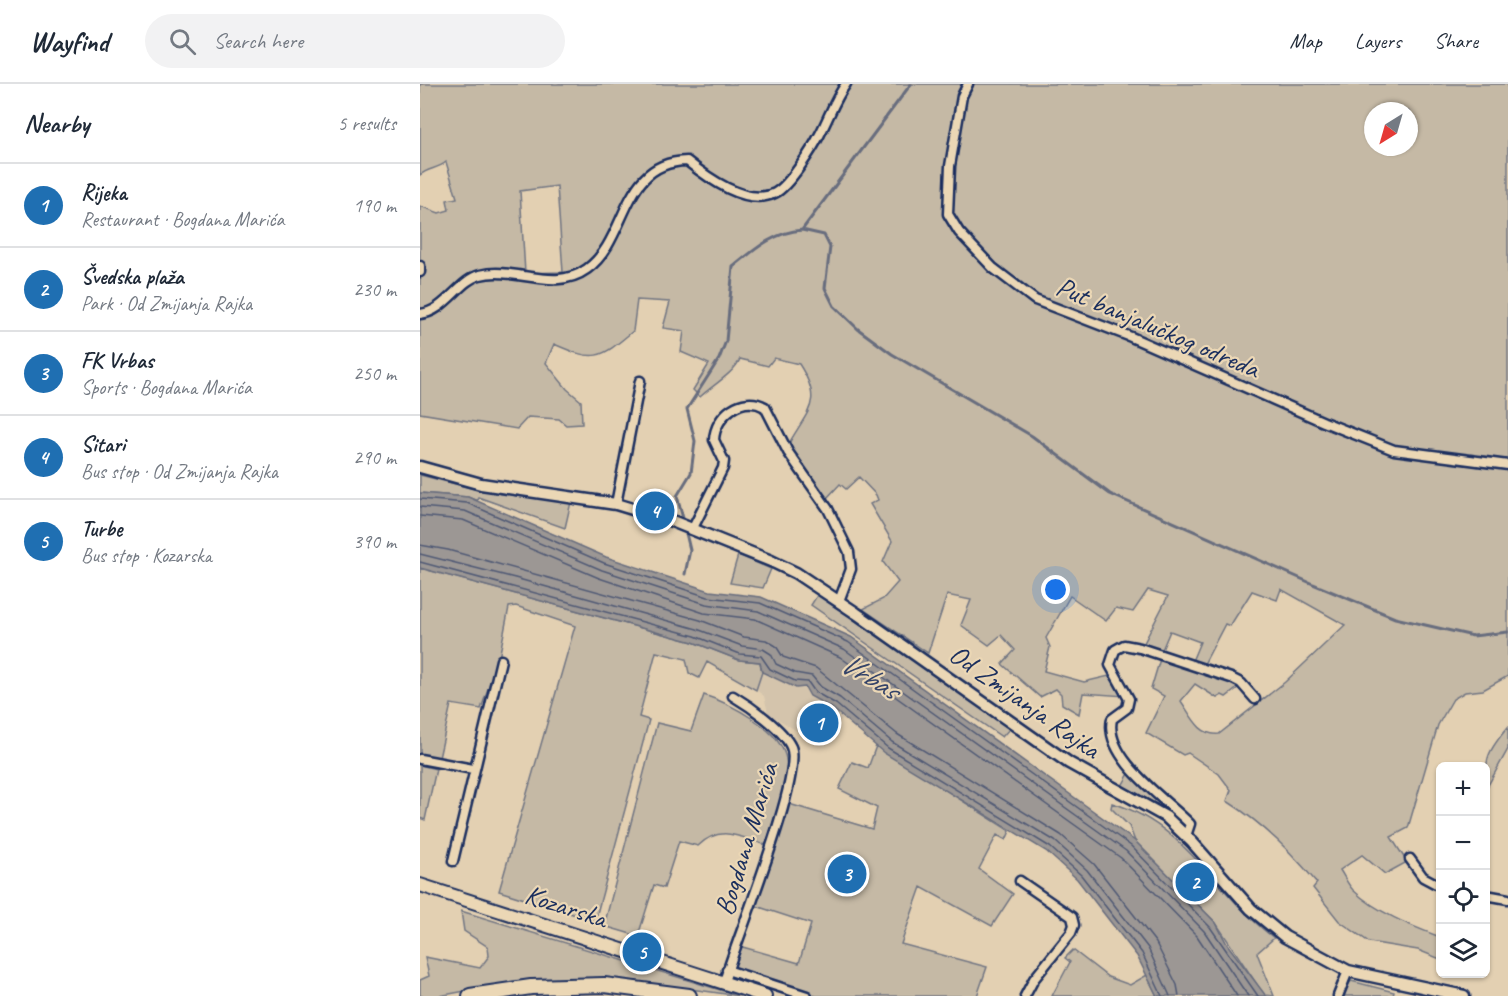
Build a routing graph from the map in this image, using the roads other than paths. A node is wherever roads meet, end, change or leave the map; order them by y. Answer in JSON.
{"nodes":[{"id":1,"x":846,"y":84,"type":"edge"},
{"id":2,"x":968,"y":84,"type":"edge"},
{"id":3,"x":420,"y":266,"type":"edge"},
{"id":4,"x":420,"y":273,"type":"edge"},
{"id":5,"x":420,"y":314,"type":"edge"},
{"id":6,"x":640,"y":381,"type":"dead end"},
{"id":7,"x":1508,"y":465,"type":"edge"},
{"id":8,"x":420,"y":467,"type":"edge"},
{"id":9,"x":616,"y":504,"type":"junction"},
{"id":10,"x":693,"y":528,"type":"junction"},
{"id":11,"x":838,"y":601,"type":"junction"},
{"id":12,"x":501,"y":660,"type":"dead end"},
{"id":13,"x":733,"y":696,"type":"dead end"},
{"id":14,"x":1255,"y":699,"type":"dead end"},
{"id":15,"x":420,"y":759,"type":"edge"},
{"id":16,"x":473,"y":769,"type":"junction"},
{"id":17,"x":1186,"y":836,"type":"junction"},
{"id":18,"x":1410,"y":859,"type":"dead end"},
{"id":19,"x":453,"y":861,"type":"dead end"},
{"id":20,"x":1020,"y":881,"type":"dead end"},
{"id":21,"x":1436,"y":884,"type":"edge"},
{"id":22,"x":420,"y":885,"type":"edge"},
{"id":23,"x":1490,"y":896,"type":"edge"},
{"id":24,"x":1508,"y":899,"type":"edge"},
{"id":25,"x":1348,"y":971,"type":"junction"},
{"id":26,"x":726,"y":976,"type":"junction"},
{"id":27,"x":470,"y":996,"type":"edge"},
{"id":28,"x":689,"y":996,"type":"edge"},
{"id":29,"x":765,"y":996,"type":"edge"},
{"id":30,"x":807,"y":996,"type":"edge"},
{"id":31,"x":1025,"y":996,"type":"edge"},
{"id":32,"x":1338,"y":996,"type":"edge"},
{"id":33,"x":1464,"y":996,"type":"edge"}],
"edges":[{"from":1,"to":5,"type":"street"},
{"from":2,"to":7,"type":"street","name":"Put banjalučkog odreda"},
{"from":3,"to":4,"type":"street"},
{"from":6,"to":9,"type":"street"},
{"from":8,"to":9,"type":"street","name":"Od Zmijanja Rajka"},
{"from":9,"to":10,"type":"street","name":"Od Zmijanja Rajka"},
{"from":10,"to":11,"type":"street","name":"Od Zmijanja Rajka"},
{"from":10,"to":11,"type":"street"},
{"from":11,"to":17,"type":"street","name":"Od Zmijanja Rajka"},
{"from":12,"to":16,"type":"street"},
{"from":13,"to":26,"type":"street","name":"Bogdana Marića"},
{"from":14,"to":17,"type":"street","name":"Od Zmijanja Rajka"},
{"from":15,"to":16,"type":"street"},
{"from":16,"to":19,"type":"street"},
{"from":17,"to":25,"type":"street","name":"Od Zmijanja Rajka"},
{"from":18,"to":21,"type":"street"},
{"from":20,"to":31,"type":"street"},
{"from":22,"to":26,"type":"main road","name":"Kozarska"},
{"from":23,"to":24,"type":"street"},
{"from":25,"to":32,"type":"street"},
{"from":25,"to":33,"type":"street","name":"Od Zmijanja Rajka"},
{"from":26,"to":29,"type":"main road","name":"Kozarska"},
{"from":26,"to":30,"type":"street"},
{"from":27,"to":28,"type":"main road"}]}
